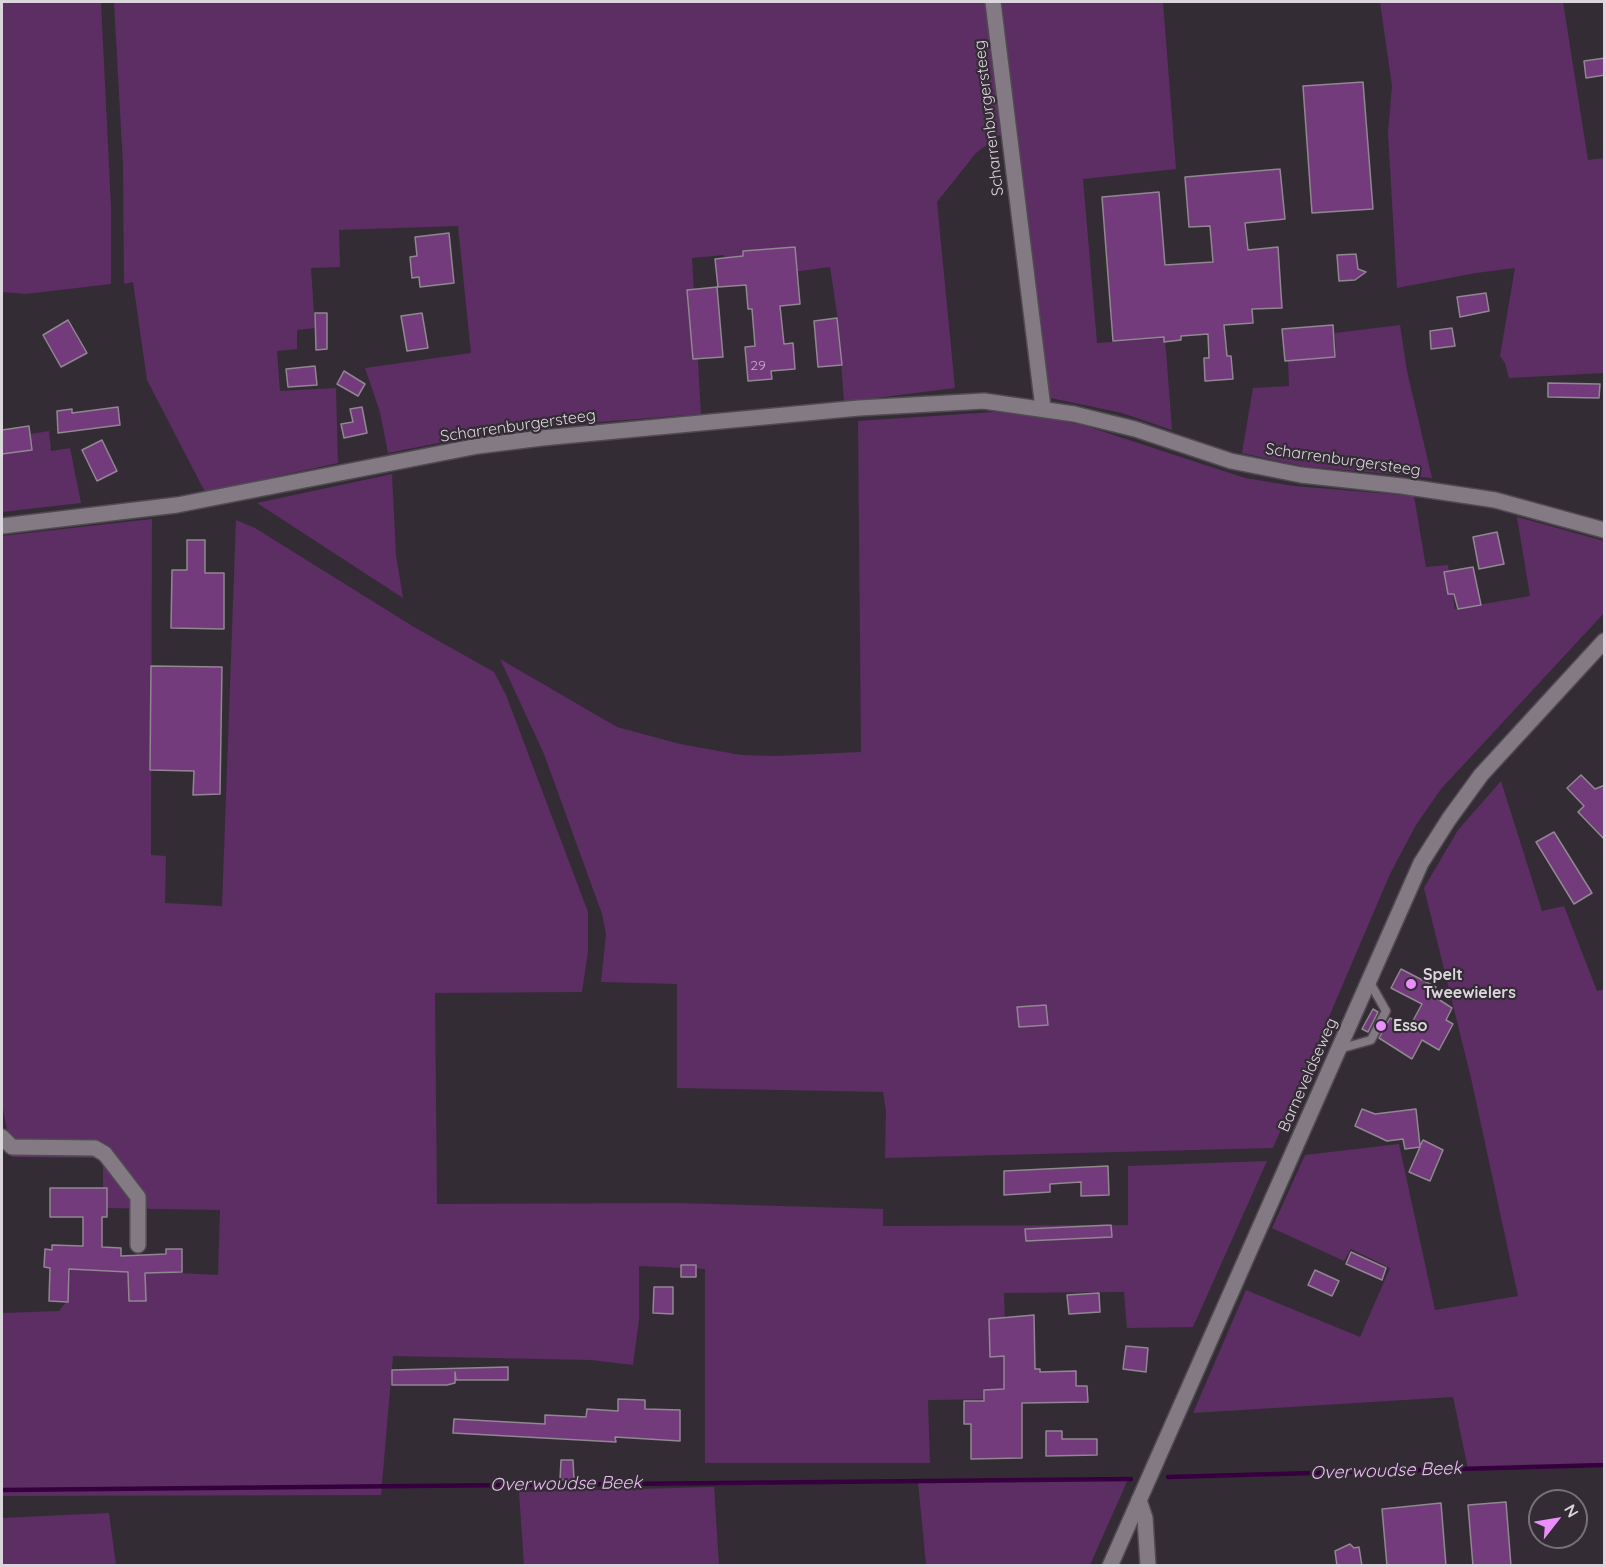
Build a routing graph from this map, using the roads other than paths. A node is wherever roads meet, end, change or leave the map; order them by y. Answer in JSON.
{"nodes":[{"id":1,"x":993,"y":2,"type":"edge"},
{"id":2,"x":1043,"y":408,"type":"junction"},
{"id":3,"x":2,"y":526,"type":"edge"},
{"id":4,"x":1605,"y":530,"type":"edge"},
{"id":5,"x":1605,"y":641,"type":"edge"},
{"id":6,"x":1369,"y":981,"type":"junction"},
{"id":7,"x":1339,"y":1049,"type":"junction"},
{"id":8,"x":2,"y":1137,"type":"edge"},
{"id":9,"x":138,"y":1245,"type":"dead end"},
{"id":10,"x":1139,"y":1500,"type":"junction"},
{"id":11,"x":1110,"y":1566,"type":"edge"},
{"id":12,"x":1148,"y":1566,"type":"edge"}],
"edges":[{"from":1,"to":2,"type":"street","name":"Scharrenburgersteeg"},
{"from":2,"to":3,"type":"street","name":"Scharrenburgersteeg"},
{"from":2,"to":4,"type":"street","name":"Scharrenburgersteeg"},
{"from":5,"to":6,"type":"street","name":"Barneveldseweg"},
{"from":6,"to":7,"type":"street","name":"Barneveldseweg"},
{"from":6,"to":7,"type":"lane"},
{"from":7,"to":10,"type":"street","name":"Barneveldseweg"},
{"from":8,"to":9,"type":"street"},
{"from":10,"to":11,"type":"street","name":"Barneveldseweg"},
{"from":10,"to":12,"type":"street"}]}
